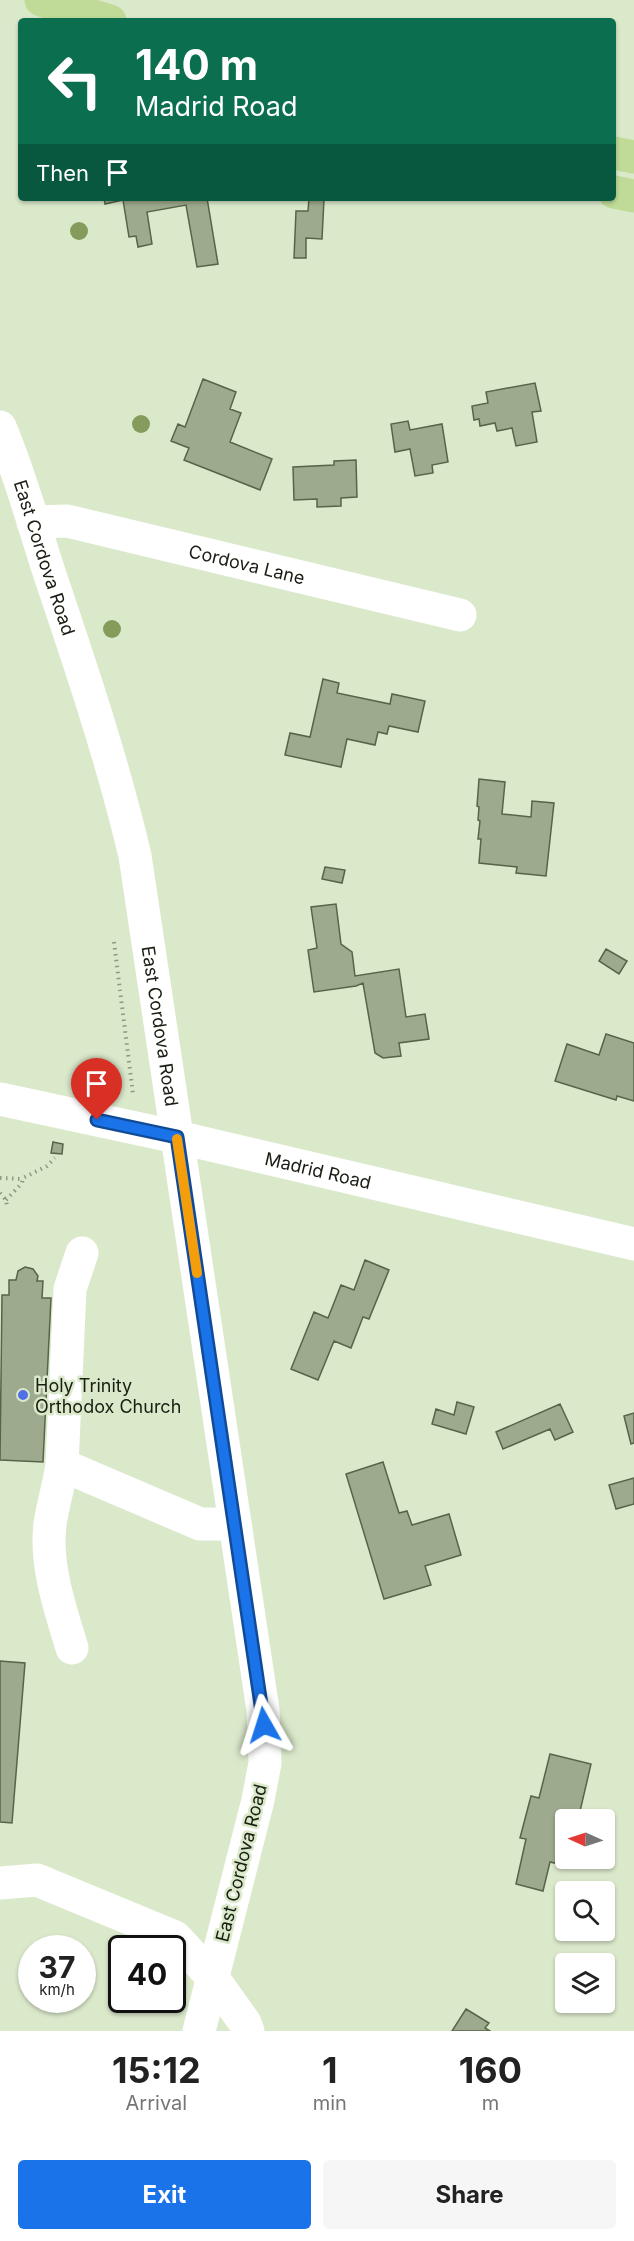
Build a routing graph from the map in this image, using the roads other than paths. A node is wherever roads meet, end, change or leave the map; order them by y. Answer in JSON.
{"nodes":[{"id":1,"x":41,"y":0,"type":"edge"},
{"id":2,"x":100,"y":18,"type":"edge"},
{"id":3,"x":616,"y":153,"type":"edge"},
{"id":4,"x":634,"y":157,"type":"edge"},
{"id":5,"x":616,"y":192,"type":"edge"},
{"id":6,"x":634,"y":196,"type":"edge"},
{"id":7,"x":0,"y":427,"type":"edge"},
{"id":8,"x":33,"y":522,"type":"junction"},
{"id":9,"x":460,"y":615,"type":"dead end"},
{"id":10,"x":0,"y":1099,"type":"edge"},
{"id":11,"x":177,"y":1137,"type":"junction"},
{"id":12,"x":634,"y":1244,"type":"edge"},
{"id":13,"x":82,"y":1253,"type":"dead end"},
{"id":14,"x":62,"y":1465,"type":"junction"},
{"id":15,"x":235,"y":1524,"type":"junction"},
{"id":16,"x":72,"y":1648,"type":"dead end"},
{"id":17,"x":0,"y":1883,"type":"edge"},
{"id":18,"x":213,"y":1978,"type":"junction"},
{"id":19,"x":199,"y":2031,"type":"edge"},
{"id":20,"x":248,"y":2031,"type":"edge"}],
"edges":[{"from":1,"to":2,"type":"main road"},
{"from":3,"to":4,"type":"main road"},
{"from":5,"to":6,"type":"main road"},
{"from":7,"to":8,"type":"street","name":"East Cordova Road"},
{"from":8,"to":9,"type":"street","name":"Cordova Lane"},
{"from":8,"to":11,"type":"street","name":"East Cordova Road"},
{"from":10,"to":11,"type":"street","name":"Madrid Road"},
{"from":11,"to":12,"type":"street","name":"Madrid Road"},
{"from":11,"to":15,"type":"street","name":"East Cordova Road"},
{"from":13,"to":14,"type":"street"},
{"from":14,"to":15,"type":"street"},
{"from":14,"to":16,"type":"street"},
{"from":15,"to":18,"type":"street","name":"East Cordova Road"},
{"from":17,"to":18,"type":"street"},
{"from":18,"to":19,"type":"street","name":"East Cordova Road"},
{"from":18,"to":20,"type":"street"}]}
